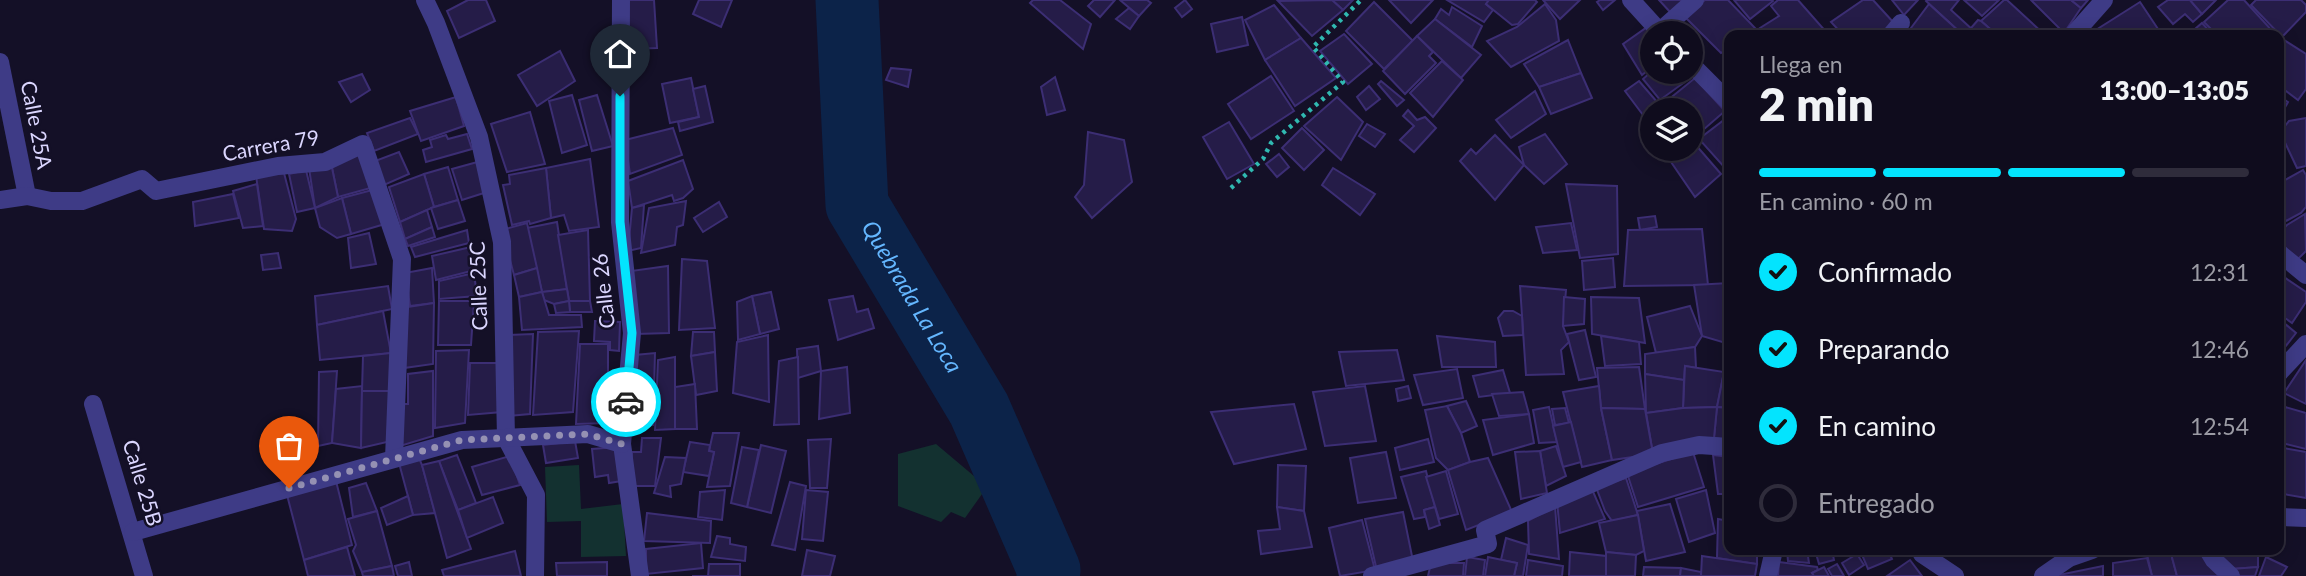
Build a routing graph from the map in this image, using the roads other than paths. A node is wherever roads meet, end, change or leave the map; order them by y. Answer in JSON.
{"nodes":[{"id":1,"x":425,"y":0,"type":"edge"},
{"id":2,"x":621,"y":0,"type":"edge"},
{"id":3,"x":1632,"y":0,"type":"edge"},
{"id":4,"x":1695,"y":0,"type":"edge"},
{"id":5,"x":2104,"y":0,"type":"edge"},
{"id":6,"x":1650,"y":21,"type":"edge"},
{"id":7,"x":1673,"y":21,"type":"edge"},
{"id":8,"x":2077,"y":30,"type":"edge"},
{"id":9,"x":0,"y":62,"type":"edge"},
{"id":10,"x":1703,"y":76,"type":"edge"},
{"id":11,"x":1724,"y":97,"type":"edge"},
{"id":12,"x":27,"y":196,"type":"junction"},
{"id":13,"x":0,"y":200,"type":"edge"},
{"id":14,"x":2284,"y":257,"type":"edge"},
{"id":15,"x":2306,"y":275,"type":"edge"},
{"id":16,"x":2306,"y":344,"type":"edge"},
{"id":17,"x":2284,"y":368,"type":"edge"},
{"id":18,"x":93,"y":404,"type":"dead end"},
{"id":19,"x":506,"y":438,"type":"junction"},
{"id":20,"x":622,"y":444,"type":"junction"},
{"id":21,"x":1724,"y":447,"type":"edge"},
{"id":22,"x":394,"y":458,"type":"junction"},
{"id":23,"x":2284,"y":517,"type":"edge"},
{"id":24,"x":2306,"y":518,"type":"edge"},
{"id":25,"x":133,"y":532,"type":"junction"},
{"id":26,"x":1773,"y":555,"type":"edge"},
{"id":27,"x":1924,"y":555,"type":"edge"},
{"id":28,"x":2070,"y":555,"type":"edge"},
{"id":29,"x":2211,"y":555,"type":"edge"},
{"id":30,"x":144,"y":576,"type":"edge"},
{"id":31,"x":535,"y":576,"type":"edge"},
{"id":32,"x":640,"y":576,"type":"edge"},
{"id":33,"x":1371,"y":576,"type":"edge"},
{"id":34,"x":1768,"y":576,"type":"edge"},
{"id":35,"x":1955,"y":576,"type":"edge"},
{"id":36,"x":2043,"y":576,"type":"edge"},
{"id":37,"x":2231,"y":576,"type":"edge"}],
"edges":[{"from":1,"to":19,"type":"street","name":"Calle 25C"},
{"from":2,"to":20,"type":"street","name":"Calle 26"},
{"from":3,"to":6,"type":"street"},
{"from":4,"to":7,"type":"street"},
{"from":5,"to":8,"type":"street"},
{"from":9,"to":12,"type":"street","name":"Calle 25A"},
{"from":10,"to":11,"type":"street"},
{"from":12,"to":13,"type":"street","name":"Carrera 79"},
{"from":12,"to":22,"type":"street","name":"Carrera 79"},
{"from":14,"to":15,"type":"street"},
{"from":16,"to":17,"type":"street"},
{"from":18,"to":25,"type":"street","name":"Calle 25B"},
{"from":19,"to":20,"type":"street"},
{"from":19,"to":22,"type":"street"},
{"from":19,"to":31,"type":"street","name":"Calle 25C"},
{"from":20,"to":32,"type":"street","name":"Calle 26"},
{"from":21,"to":33,"type":"street"},
{"from":22,"to":25,"type":"street"},
{"from":23,"to":24,"type":"street"},
{"from":25,"to":30,"type":"street","name":"Calle 25B"},
{"from":26,"to":34,"type":"street"},
{"from":27,"to":35,"type":"street"},
{"from":28,"to":36,"type":"street"},
{"from":29,"to":37,"type":"street"}]}
